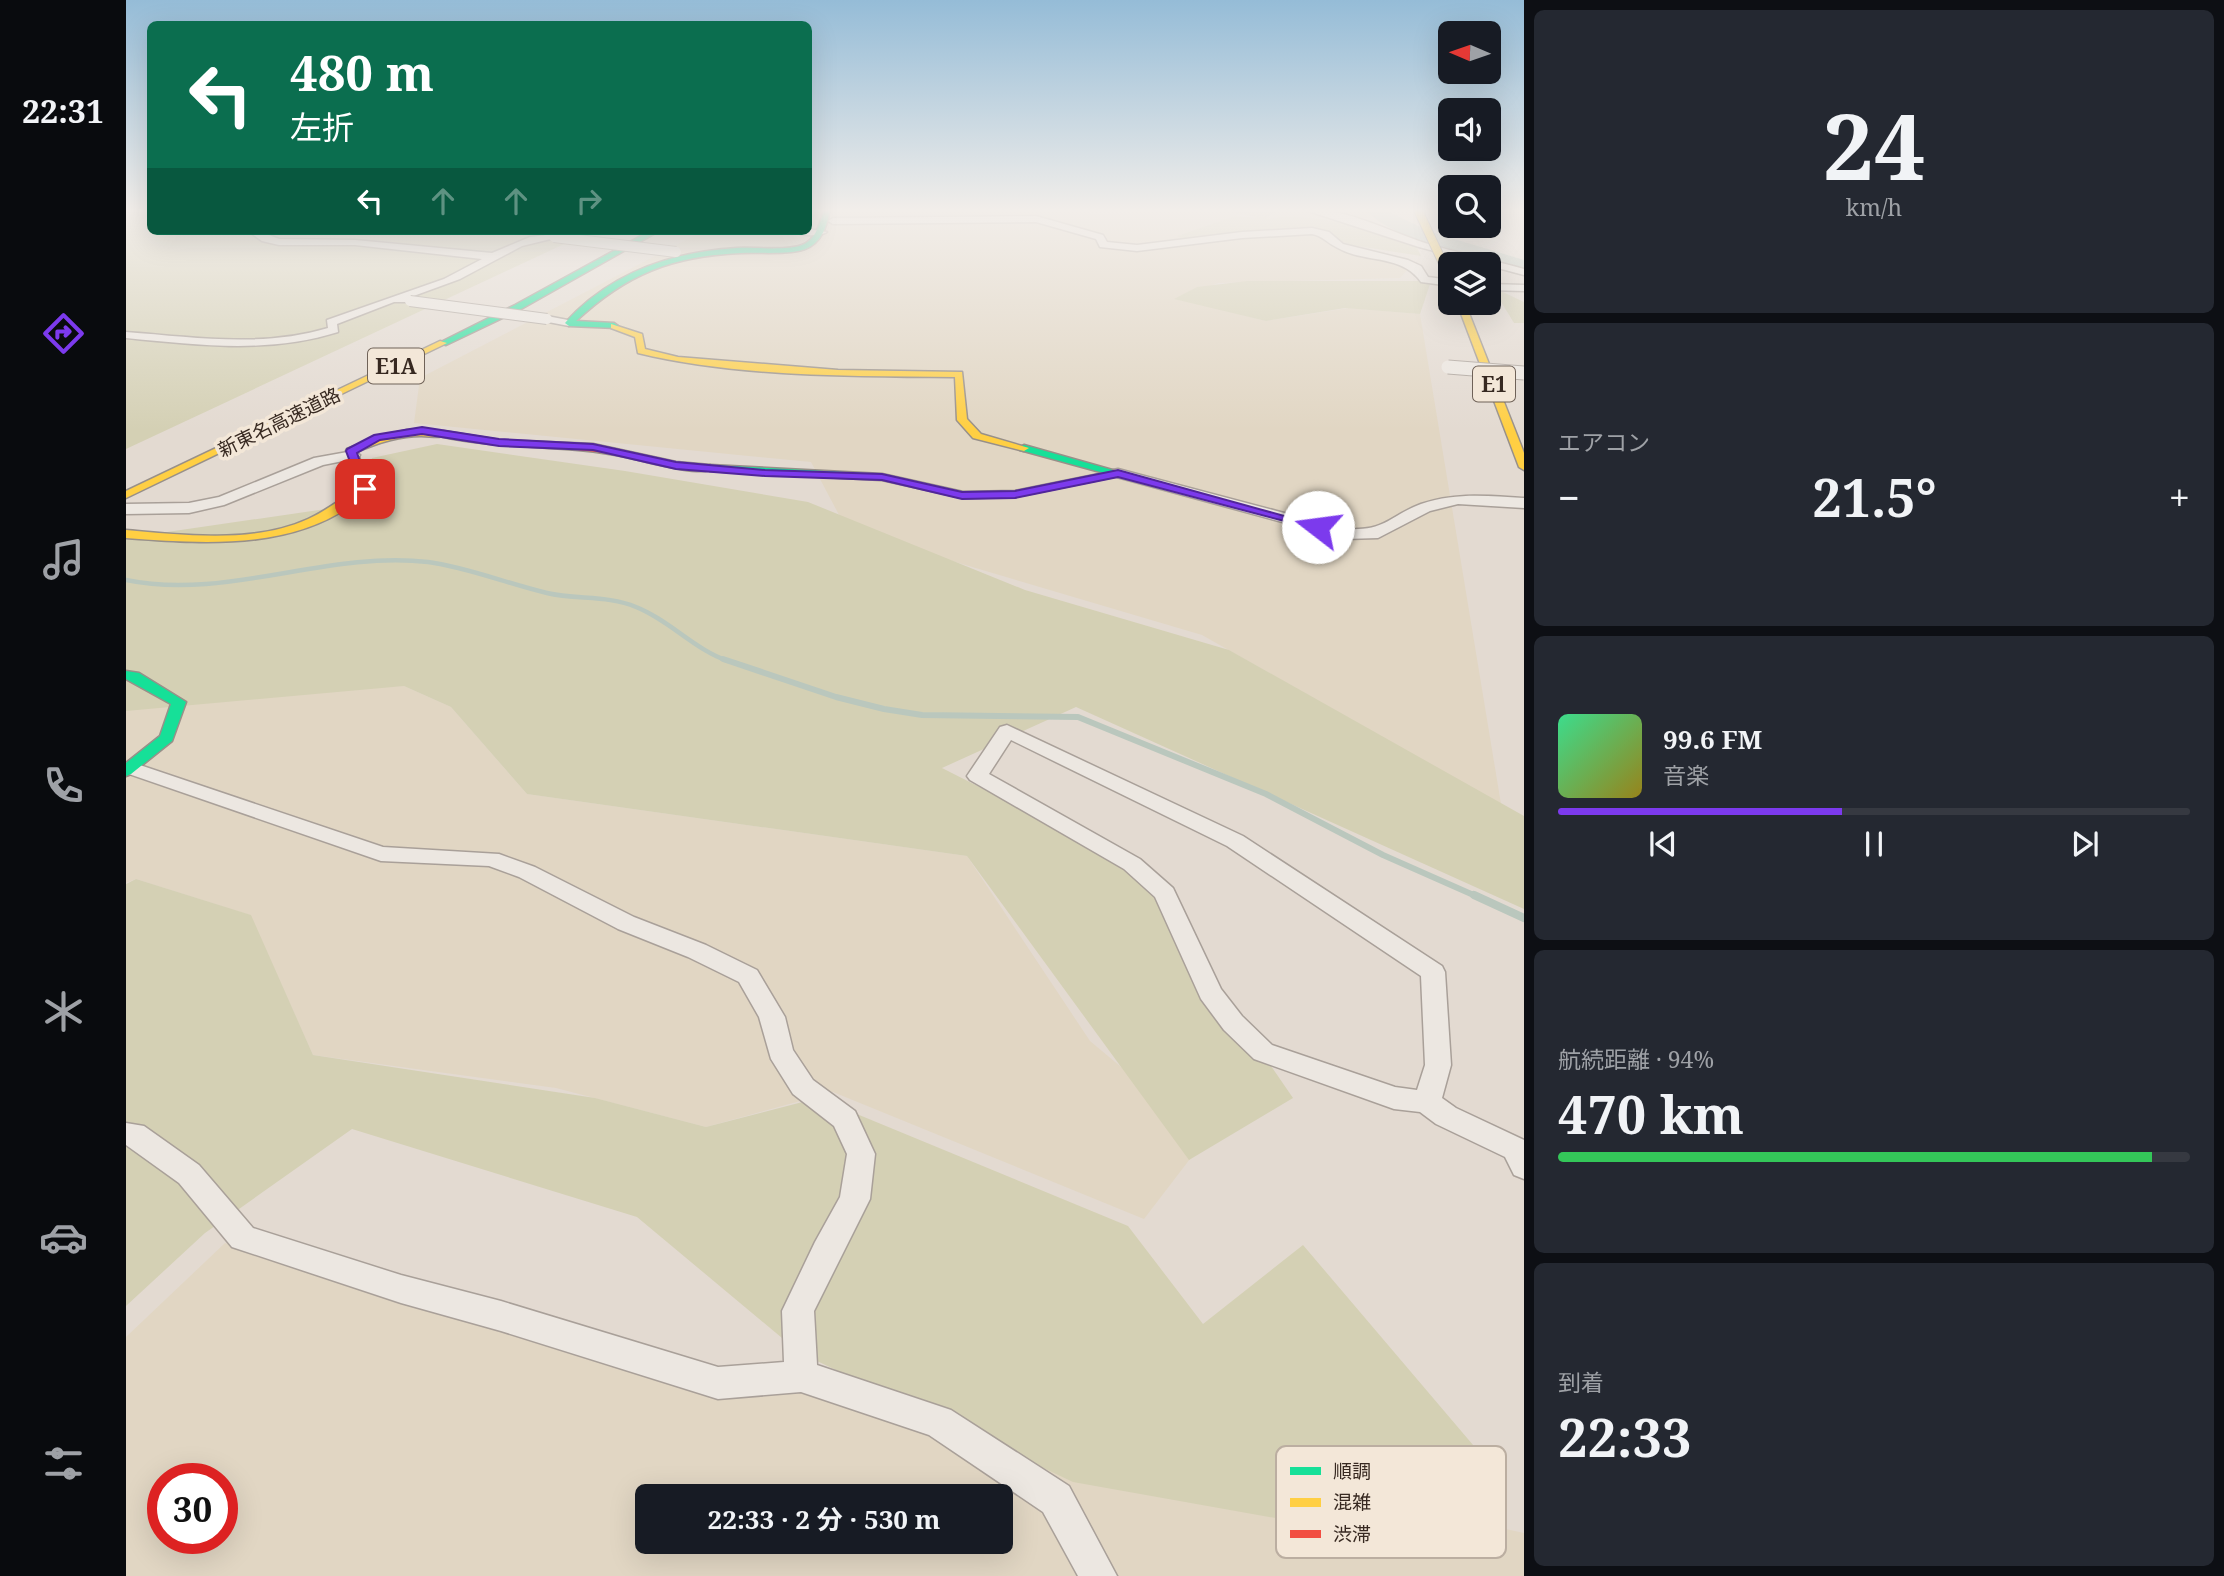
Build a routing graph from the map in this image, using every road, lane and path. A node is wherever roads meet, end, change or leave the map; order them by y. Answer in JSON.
{"nodes":[{"id":1,"x":437,"y":284,"type":"edge"},
{"id":2,"x":529,"y":284,"type":"edge"},
{"id":3,"x":560,"y":284,"type":"edge"},
{"id":4,"x":619,"y":284,"type":"edge"},
{"id":5,"x":1501,"y":287,"type":"edge"},
{"id":6,"x":1524,"y":288,"type":"edge"},
{"id":7,"x":393,"y":299,"type":"junction"},
{"id":8,"x":1466,"y":315,"type":"edge"},
{"id":9,"x":569,"y":323,"type":"junction"},
{"id":10,"x":126,"y":335,"type":"edge"},
{"id":11,"x":1510,"y":359,"type":"dead end"},
{"id":12,"x":1448,"y":367,"type":"dead end"},
{"id":13,"x":1524,"y":373,"type":"edge"},
{"id":14,"x":1524,"y":394,"type":"edge"},
{"id":15,"x":188,"y":447,"type":"dead end"},
{"id":16,"x":353,"y":455,"type":"junction"},
{"id":17,"x":1524,"y":467,"type":"edge"},
{"id":18,"x":1118,"y":473,"type":"junction"},
{"id":19,"x":129,"y":493,"type":"edge"},
{"id":20,"x":1524,"y":503,"type":"edge"},
{"id":21,"x":126,"y":509,"type":"edge"},
{"id":22,"x":126,"y":534,"type":"edge"},
{"id":23,"x":126,"y":675,"type":"edge"},
{"id":24,"x":128,"y":770,"type":"edge"},
{"id":25,"x":1427,"y":1102,"type":"junction"},
{"id":26,"x":126,"y":1134,"type":"edge"},
{"id":27,"x":1521,"y":1155,"type":"edge"},
{"id":28,"x":801,"y":1376,"type":"junction"},
{"id":29,"x":1098,"y":1576,"type":"edge"}],
"edges":[{"from":1,"to":7,"type":"street"},
{"from":2,"to":15,"type":"main road","name":"新東名高速道路","number":"E1A"},
{"from":3,"to":19,"type":"main road","name":"新東名高速道路","number":"E1A"},
{"from":4,"to":9,"type":"main road"},
{"from":5,"to":6,"type":"street"},
{"from":7,"to":9,"type":"street","bridge":true},
{"from":7,"to":10,"type":"street"},
{"from":8,"to":17,"type":"main road","number":"E1"},
{"from":9,"to":18,"type":"main road"},
{"from":11,"to":14,"type":"main road","number":"E1"},
{"from":12,"to":13,"type":"street","bridge":true},
{"from":16,"to":18,"type":"main road"},
{"from":16,"to":21,"type":"street"},
{"from":16,"to":22,"type":"main road"},
{"from":18,"to":20,"type":"street"},
{"from":23,"to":24,"type":"main road"},
{"from":24,"to":28,"type":"street"},
{"from":25,"to":25,"type":"street"},
{"from":25,"to":27,"type":"street"},
{"from":26,"to":28,"type":"street"},
{"from":28,"to":29,"type":"street"}]}
